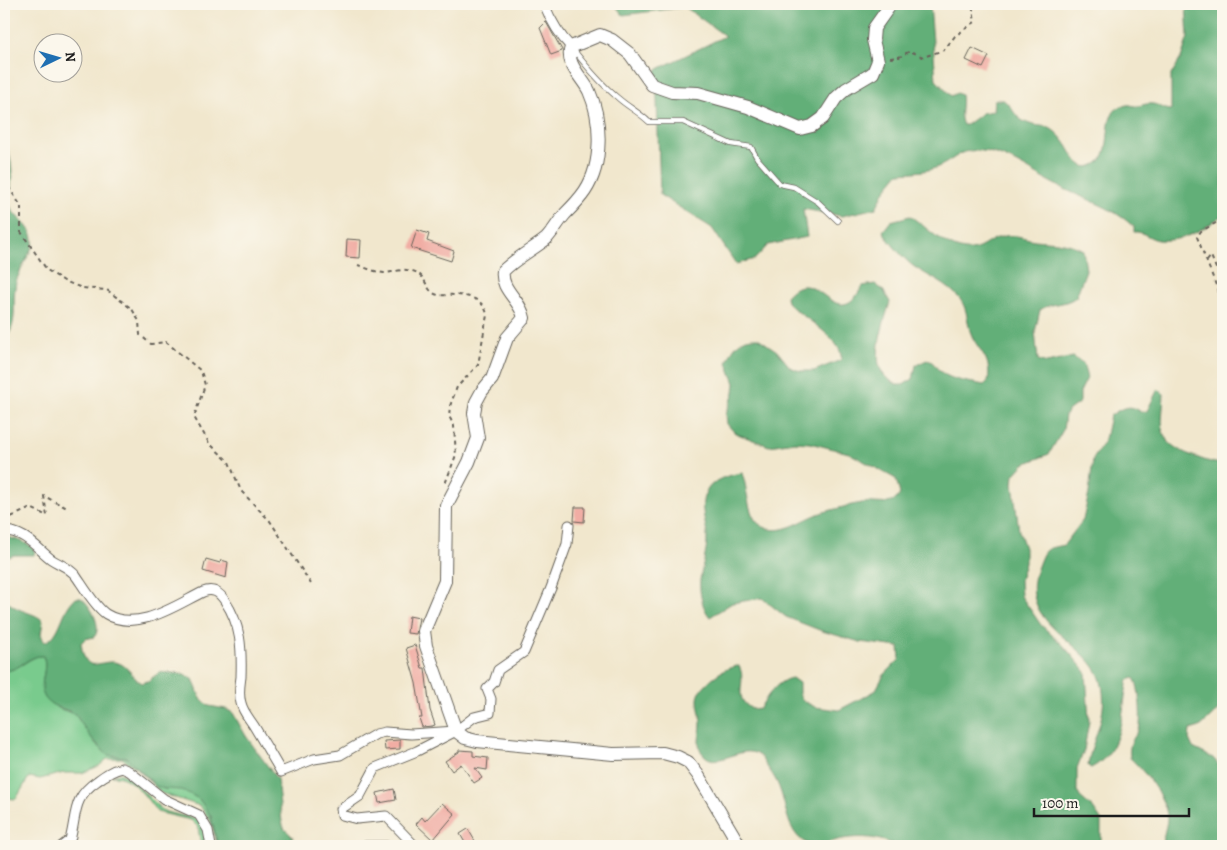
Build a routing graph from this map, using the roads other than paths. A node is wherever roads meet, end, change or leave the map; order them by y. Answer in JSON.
{"nodes":[{"id":1,"x":544,"y":4,"type":"edge"},
{"id":2,"x":891,"y":4,"type":"edge"},
{"id":3,"x":571,"y":47,"type":"junction"},
{"id":4,"x":838,"y":221,"type":"dead end"},
{"id":5,"x":569,"y":525,"type":"dead end"},
{"id":6,"x":4,"y":530,"type":"edge"},
{"id":7,"x":456,"y":731,"type":"junction"},
{"id":8,"x":62,"y":846,"type":"edge"},
{"id":9,"x":211,"y":846,"type":"edge"},
{"id":10,"x":365,"y":846,"type":"edge"},
{"id":11,"x":387,"y":846,"type":"edge"},
{"id":12,"x":415,"y":846,"type":"edge"},
{"id":13,"x":740,"y":846,"type":"edge"}],
"edges":[{"from":1,"to":3,"type":"street"},
{"from":2,"to":3,"type":"main road"},
{"from":3,"to":4,"type":"lane"},
{"from":3,"to":7,"type":"main road"},
{"from":5,"to":7,"type":"street"},
{"from":6,"to":7,"type":"street"},
{"from":7,"to":12,"type":"street"},
{"from":7,"to":13,"type":"main road"},
{"from":8,"to":9,"type":"street"},
{"from":10,"to":11,"type":"street"}]}
